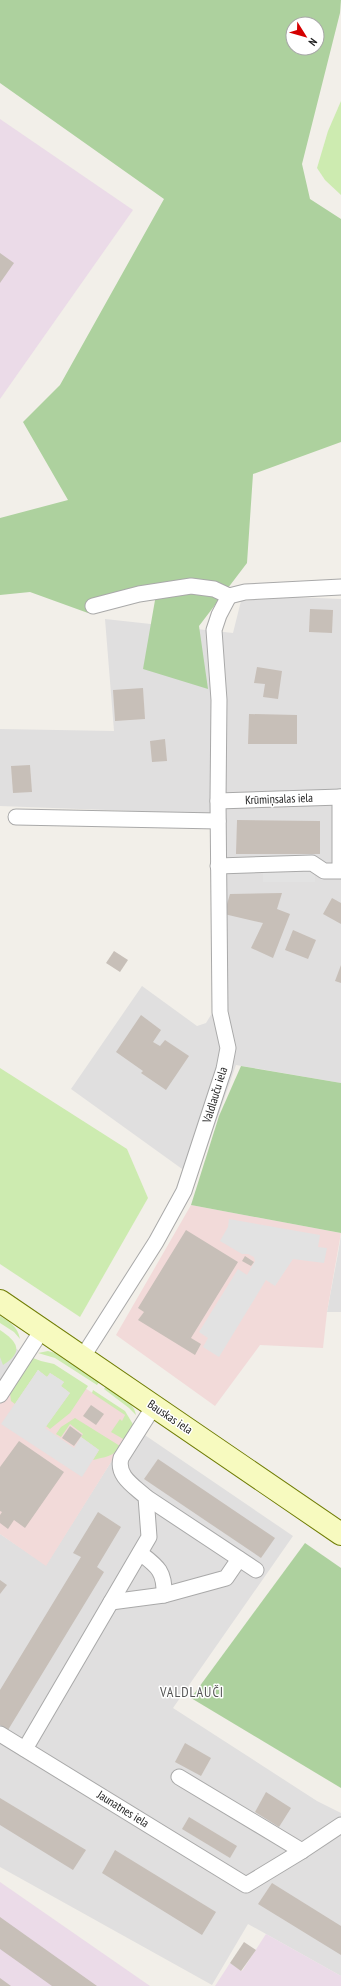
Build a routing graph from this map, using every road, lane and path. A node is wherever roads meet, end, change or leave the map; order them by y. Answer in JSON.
{"nodes":[{"id":1,"x":341,"y":587,"type":"edge"},
{"id":2,"x":229,"y":596,"type":"junction"},
{"id":3,"x":93,"y":606,"type":"dead end"},
{"id":4,"x":341,"y":797,"type":"edge"},
{"id":5,"x":218,"y":801,"type":"junction"},
{"id":6,"x":16,"y":817,"type":"dead end"},
{"id":7,"x":218,"y":821,"type":"junction"},
{"id":8,"x":218,"y":866,"type":"junction"},
{"id":9,"x":0,"y":1301,"type":"edge"},
{"id":10,"x":42,"y":1330,"type":"junction"},
{"id":11,"x":82,"y":1358,"type":"junction"},
{"id":12,"x":1,"y":1390,"type":"edge"},
{"id":13,"x":154,"y":1406,"type":"junction"},
{"id":14,"x":146,"y":1497,"type":"junction"},
{"id":15,"x":341,"y":1534,"type":"edge"},
{"id":16,"x":140,"y":1553,"type":"junction"},
{"id":17,"x":239,"y":1559,"type":"junction"},
{"id":18,"x":256,"y":1570,"type":"dead end"},
{"id":19,"x":164,"y":1594,"type":"junction"},
{"id":20,"x":111,"y":1602,"type":"junction"},
{"id":21,"x":0,"y":1734,"type":"edge"},
{"id":22,"x":25,"y":1749,"type":"junction"},
{"id":23,"x":179,"y":1777,"type":"dead end"},
{"id":24,"x":341,"y":1825,"type":"edge"},
{"id":25,"x":302,"y":1851,"type":"junction"}],
"edges":[{"from":1,"to":2,"type":"street"},
{"from":2,"to":3,"type":"street"},
{"from":2,"to":5,"type":"street","name":"Valdlauču iela"},
{"from":4,"to":5,"type":"street","name":"Krūmiņsalas iela"},
{"from":4,"to":8,"type":"street"},
{"from":5,"to":7,"type":"street","name":"Valdlauču iela"},
{"from":6,"to":7,"type":"street"},
{"from":7,"to":8,"type":"street","name":"Valdlauču iela"},
{"from":8,"to":11,"type":"street","name":"Valdlauču iela"},
{"from":9,"to":10,"type":"main road","name":"Bauskas iela"},
{"from":10,"to":11,"type":"main road","name":"Bauskas iela"},
{"from":10,"to":12,"type":"street"},
{"from":11,"to":13,"type":"main road","name":"Bauskas iela"},
{"from":13,"to":14,"type":"street"},
{"from":13,"to":15,"type":"main road","name":"Bauskas iela"},
{"from":14,"to":16,"type":"street"},
{"from":14,"to":17,"type":"street"},
{"from":16,"to":19,"type":"street"},
{"from":16,"to":20,"type":"street"},
{"from":17,"to":18,"type":"street"},
{"from":17,"to":19,"type":"street"},
{"from":19,"to":20,"type":"street"},
{"from":20,"to":22,"type":"street"},
{"from":21,"to":22,"type":"street","name":"Jaunatnes iela"},
{"from":22,"to":25,"type":"street","name":"Jaunatnes iela"},
{"from":23,"to":25,"type":"street"},
{"from":24,"to":25,"type":"street"}]}
